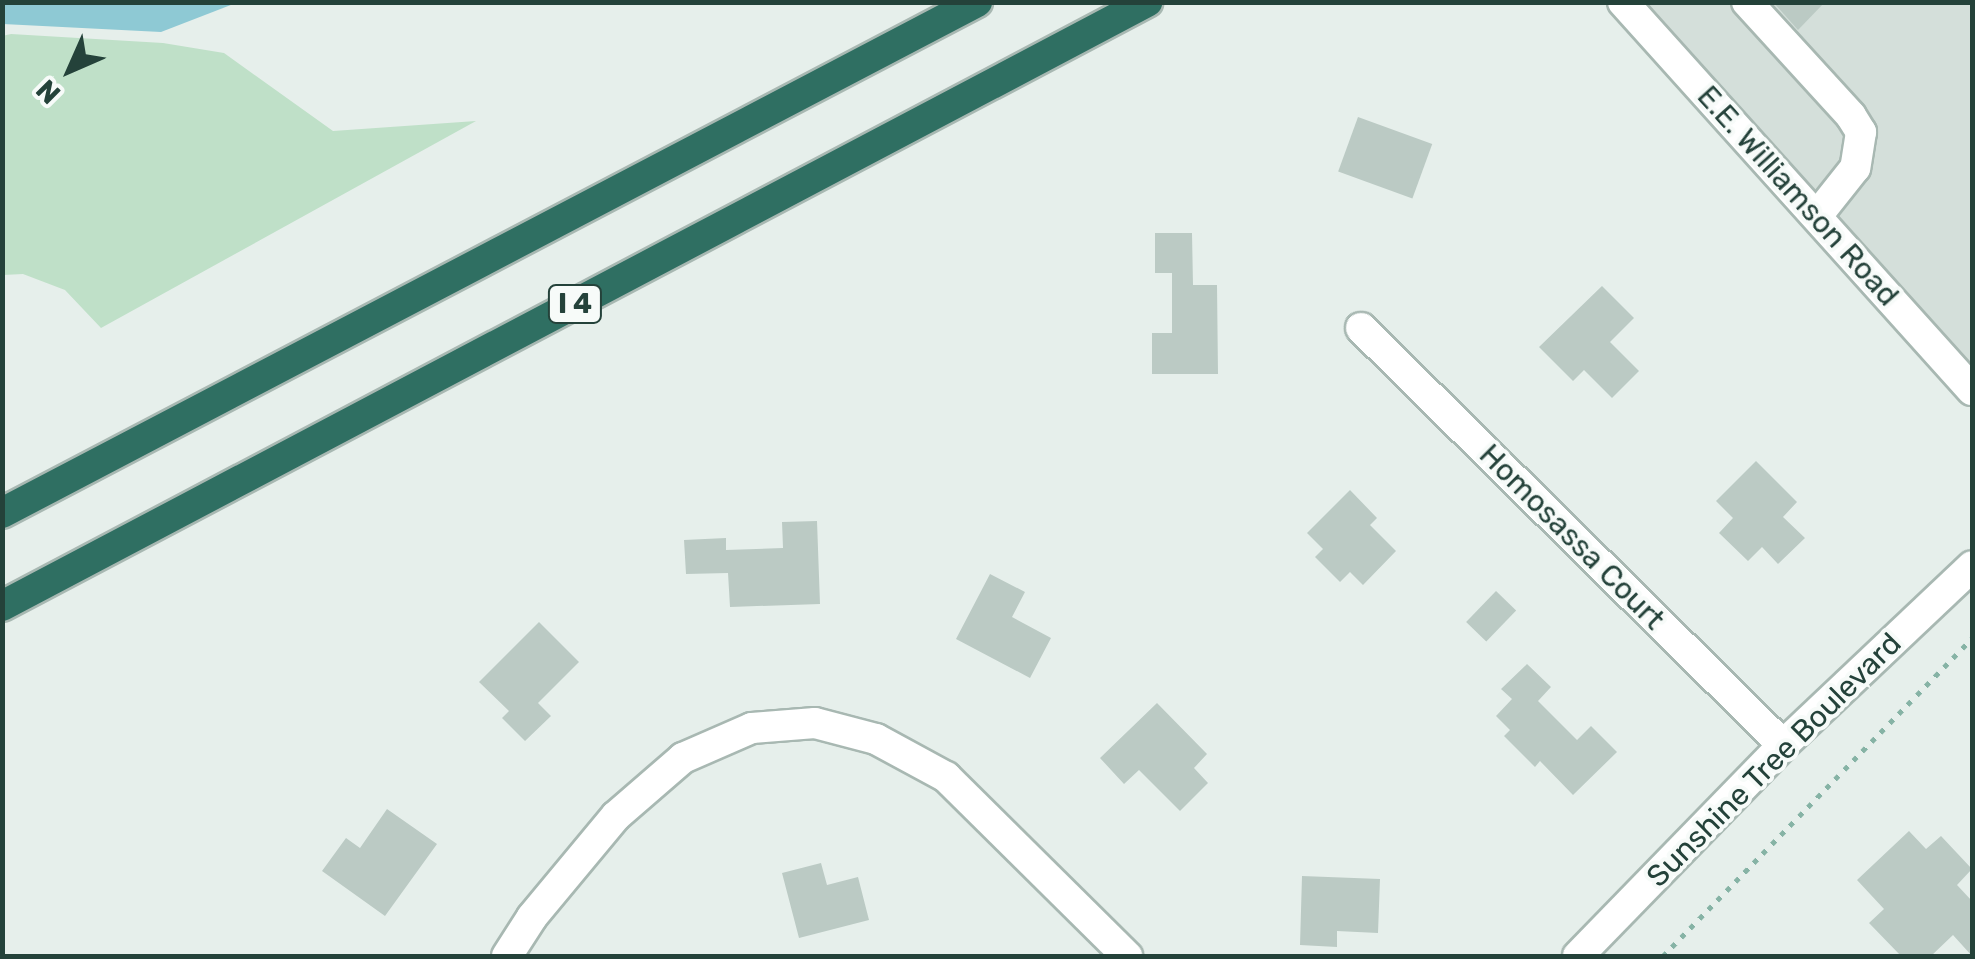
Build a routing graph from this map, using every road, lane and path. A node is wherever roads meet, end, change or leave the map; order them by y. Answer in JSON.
{"nodes":[{"id":1,"x":978,"y":2,"type":"edge"},
{"id":2,"x":1148,"y":2,"type":"edge"},
{"id":3,"x":1623,"y":2,"type":"edge"},
{"id":4,"x":1746,"y":2,"type":"edge"},
{"id":5,"x":1816,"y":216,"type":"junction"},
{"id":6,"x":1361,"y":328,"type":"dead end"},
{"id":7,"x":1972,"y":390,"type":"edge"},
{"id":8,"x":2,"y":513,"type":"edge"},
{"id":9,"x":1972,"y":566,"type":"edge"},
{"id":10,"x":2,"y":606,"type":"edge"},
{"id":11,"x":1972,"y":638,"type":"edge"},
{"id":12,"x":1783,"y":745,"type":"junction"},
{"id":13,"x":507,"y":956,"type":"edge"},
{"id":14,"x":1127,"y":956,"type":"edge"},
{"id":15,"x":1578,"y":956,"type":"edge"},
{"id":16,"x":1663,"y":956,"type":"edge"}],
"edges":[{"from":1,"to":8,"type":"highway"},
{"from":2,"to":10,"type":"highway","number":"I 4"},
{"from":3,"to":5,"type":"street","name":"E.E. Williamson Road"},
{"from":4,"to":5,"type":"street"},
{"from":5,"to":7,"type":"street","name":"E.E. Williamson Road"},
{"from":6,"to":12,"type":"street","name":"Homosassa Court"},
{"from":9,"to":12,"type":"street","name":"Sunshine Tree Boulevard"},
{"from":11,"to":16,"type":"path"},
{"from":12,"to":15,"type":"street","name":"Sunshine Tree Boulevard"},
{"from":13,"to":14,"type":"street"}]}
